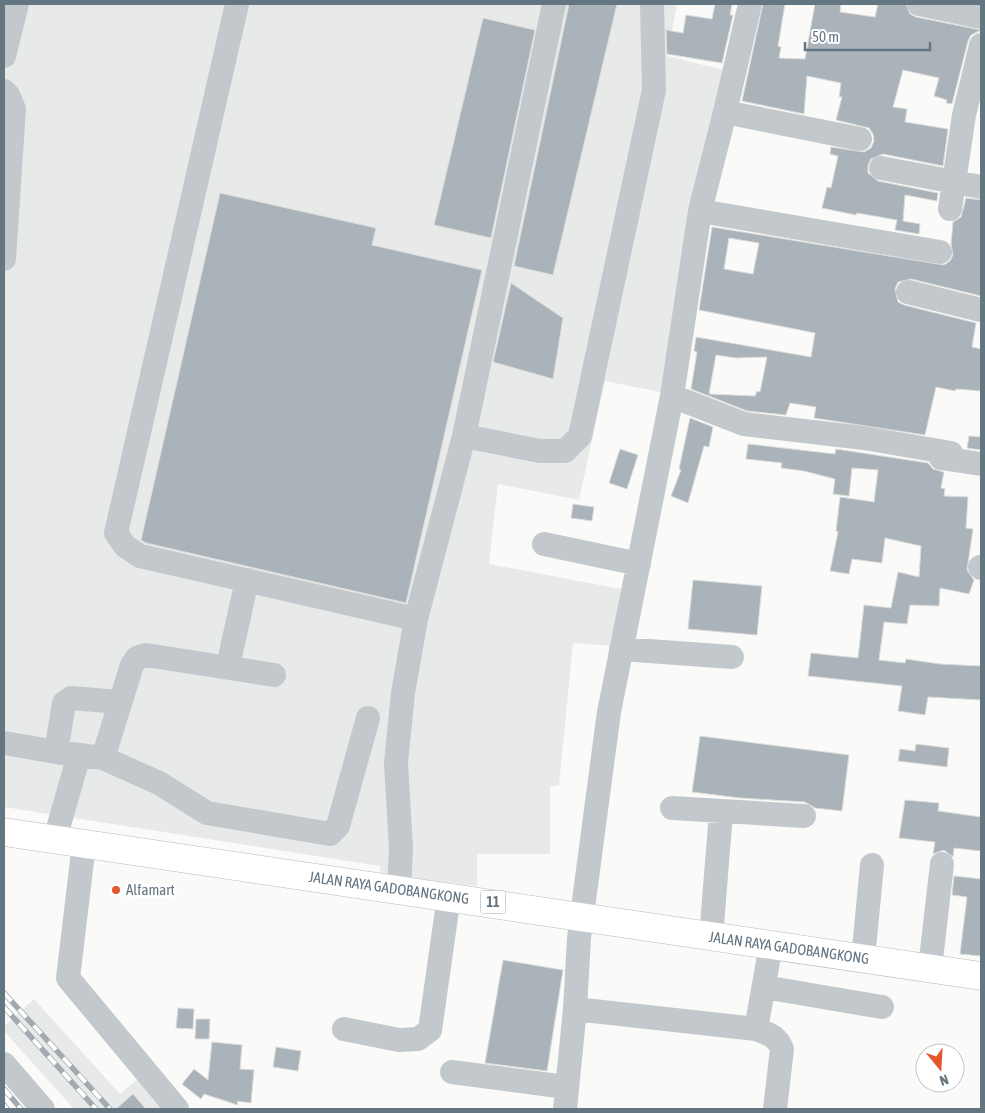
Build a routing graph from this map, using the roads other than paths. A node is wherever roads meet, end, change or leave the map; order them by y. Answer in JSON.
{"nodes":[{"id":1,"x":17,"y":4,"type":"edge"},
{"id":2,"x":237,"y":4,"type":"edge"},
{"id":3,"x":554,"y":4,"type":"edge"},
{"id":4,"x":652,"y":4,"type":"edge"},
{"id":5,"x":750,"y":4,"type":"edge"},
{"id":6,"x":919,"y":4,"type":"edge"},
{"id":7,"x":981,"y":17,"type":"edge"},
{"id":8,"x":981,"y":45,"type":"edge"},
{"id":9,"x":4,"y":56,"type":"edge"},
{"id":10,"x":4,"y":91,"type":"edge"},
{"id":11,"x":726,"y":112,"type":"junction"},
{"id":12,"x":860,"y":139,"type":"dead end"},
{"id":13,"x":881,"y":168,"type":"dead end"},
{"id":14,"x":954,"y":181,"type":"junction"},
{"id":15,"x":981,"y":187,"type":"edge"},
{"id":16,"x":950,"y":210,"type":"dead end"},
{"id":17,"x":700,"y":211,"type":"junction"},
{"id":18,"x":940,"y":252,"type":"dead end"},
{"id":19,"x":4,"y":259,"type":"edge"},
{"id":20,"x":908,"y":292,"type":"dead end"},
{"id":21,"x":981,"y":310,"type":"edge"},
{"id":22,"x":672,"y":396,"type":"junction"},
{"id":23,"x":464,"y":436,"type":"junction"},
{"id":24,"x":930,"y":457,"type":"dead end"},
{"id":25,"x":955,"y":460,"type":"junction"},
{"id":26,"x":981,"y":464,"type":"edge"},
{"id":27,"x":544,"y":544,"type":"dead end"},
{"id":28,"x":640,"y":564,"type":"junction"},
{"id":29,"x":247,"y":580,"type":"junction"},
{"id":30,"x":416,"y":618,"type":"junction"},
{"id":31,"x":621,"y":649,"type":"junction"},
{"id":32,"x":732,"y":656,"type":"dead end"},
{"id":33,"x":228,"y":666,"type":"junction"},
{"id":34,"x":274,"y":675,"type":"dead end"},
{"id":35,"x":120,"y":702,"type":"junction"},
{"id":36,"x":368,"y":718,"type":"dead end"},
{"id":37,"x":4,"y":743,"type":"edge"},
{"id":38,"x":67,"y":753,"type":"junction"},
{"id":39,"x":103,"y":758,"type":"junction"},
{"id":40,"x":672,"y":808,"type":"dead end"},
{"id":41,"x":721,"y":813,"type":"junction"},
{"id":42,"x":804,"y":816,"type":"dead end"},
{"id":43,"x":4,"y":832,"type":"edge"},
{"id":44,"x":56,"y":839,"type":"junction"},
{"id":45,"x":84,"y":844,"type":"junction"},
{"id":46,"x":942,"y":864,"type":"dead end"},
{"id":47,"x":872,"y":865,"type":"dead end"},
{"id":48,"x":398,"y":890,"type":"junction"},
{"id":49,"x":449,"y":896,"type":"junction"},
{"id":50,"x":582,"y":915,"type":"junction"},
{"id":51,"x":712,"y":937,"type":"junction"},
{"id":52,"x":771,"y":945,"type":"junction"},
{"id":53,"x":863,"y":959,"type":"junction"},
{"id":54,"x":930,"y":968,"type":"junction"},
{"id":55,"x":981,"y":976,"type":"edge"},
{"id":56,"x":764,"y":987,"type":"junction"},
{"id":57,"x":882,"y":1007,"type":"dead end"},
{"id":58,"x":575,"y":1009,"type":"junction"},
{"id":59,"x":344,"y":1029,"type":"dead end"},
{"id":60,"x":756,"y":1029,"type":"junction"},
{"id":61,"x":4,"y":1064,"type":"edge"},
{"id":62,"x":452,"y":1072,"type":"dead end"},
{"id":63,"x":565,"y":1098,"type":"edge"},
{"id":64,"x":43,"y":1109,"type":"edge"},
{"id":65,"x":177,"y":1109,"type":"edge"},
{"id":66,"x":775,"y":1109,"type":"edge"}],
"edges":[{"from":1,"to":9,"type":"street"},
{"from":2,"to":29,"type":"street"},
{"from":3,"to":23,"type":"street"},
{"from":4,"to":23,"type":"street"},
{"from":5,"to":11,"type":"street"},
{"from":6,"to":7,"type":"street"},
{"from":8,"to":14,"type":"street"},
{"from":10,"to":19,"type":"street"},
{"from":11,"to":12,"type":"street"},
{"from":11,"to":17,"type":"street"},
{"from":13,"to":14,"type":"street"},
{"from":14,"to":15,"type":"street"},
{"from":14,"to":16,"type":"street"},
{"from":17,"to":18,"type":"street"},
{"from":17,"to":22,"type":"street"},
{"from":20,"to":21,"type":"street"},
{"from":22,"to":25,"type":"street"},
{"from":22,"to":28,"type":"street"},
{"from":23,"to":30,"type":"street"},
{"from":24,"to":25,"type":"street"},
{"from":25,"to":26,"type":"street"},
{"from":27,"to":28,"type":"street"},
{"from":28,"to":31,"type":"street"},
{"from":29,"to":30,"type":"street"},
{"from":29,"to":33,"type":"street"},
{"from":30,"to":48,"type":"street"},
{"from":31,"to":32,"type":"street"},
{"from":31,"to":50,"type":"street"},
{"from":33,"to":34,"type":"street"},
{"from":33,"to":35,"type":"street"},
{"from":35,"to":38,"type":"street"},
{"from":35,"to":39,"type":"street"},
{"from":36,"to":39,"type":"street"},
{"from":37,"to":38,"type":"street"},
{"from":38,"to":39,"type":"street"},
{"from":38,"to":44,"type":"street"},
{"from":40,"to":41,"type":"street"},
{"from":41,"to":42,"type":"street"},
{"from":41,"to":51,"type":"street"},
{"from":43,"to":44,"type":"highway","name":"JALAN RAYA GADOBANGKONG","number":"11"},
{"from":44,"to":45,"type":"highway","name":"JALAN RAYA GADOBANGKONG","number":"11"},
{"from":45,"to":48,"type":"highway","name":"JALAN RAYA GADOBANGKONG","number":"11"},
{"from":45,"to":65,"type":"street"},
{"from":46,"to":54,"type":"street"},
{"from":47,"to":53,"type":"street"},
{"from":48,"to":49,"type":"highway","name":"JALAN RAYA GADOBANGKONG","number":"11"},
{"from":49,"to":50,"type":"highway","name":"JALAN RAYA GADOBANGKONG","number":"11"},
{"from":49,"to":59,"type":"street"},
{"from":50,"to":51,"type":"highway","name":"JALAN RAYA GADOBANGKONG","number":"11"},
{"from":50,"to":58,"type":"street"},
{"from":51,"to":52,"type":"highway","name":"JALAN RAYA GADOBANGKONG","number":"11"},
{"from":52,"to":53,"type":"highway","name":"JALAN RAYA GADOBANGKONG","number":"11"},
{"from":52,"to":56,"type":"street"},
{"from":53,"to":54,"type":"highway","name":"JALAN RAYA GADOBANGKONG","number":"11"},
{"from":54,"to":55,"type":"highway","name":"JALAN RAYA GADOBANGKONG","number":"11"},
{"from":56,"to":57,"type":"street"},
{"from":56,"to":60,"type":"street"},
{"from":58,"to":60,"type":"street"},
{"from":58,"to":63,"type":"street"},
{"from":60,"to":66,"type":"street"},
{"from":61,"to":64,"type":"street"},
{"from":62,"to":63,"type":"street"}]}
